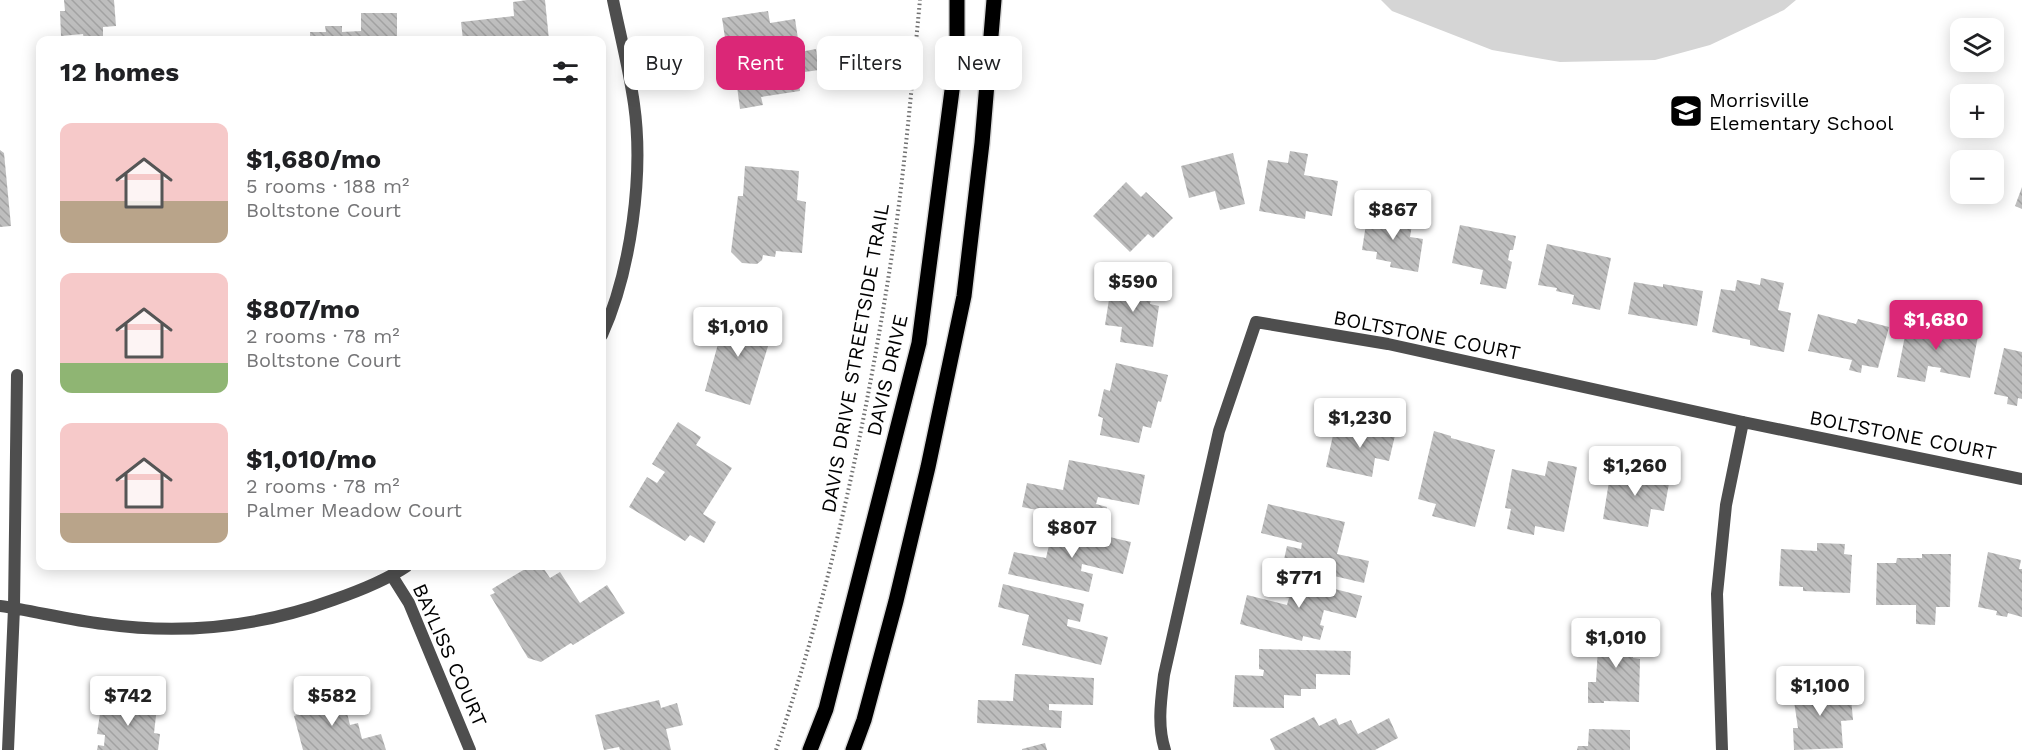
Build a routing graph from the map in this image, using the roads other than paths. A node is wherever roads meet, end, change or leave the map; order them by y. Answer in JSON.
{"nodes":[{"id":1,"x":613,"y":0,"type":"edge"},
{"id":2,"x":957,"y":0,"type":"edge"},
{"id":3,"x":994,"y":0,"type":"edge"},
{"id":4,"x":606,"y":323,"type":"edge"},
{"id":5,"x":17,"y":375,"type":"dead end"},
{"id":6,"x":1743,"y":422,"type":"junction"},
{"id":7,"x":2022,"y":479,"type":"edge"},
{"id":8,"x":401,"y":570,"type":"edge"},
{"id":9,"x":393,"y":576,"type":"junction"},
{"id":10,"x":0,"y":606,"type":"edge"},
{"id":11,"x":14,"y":608,"type":"junction"},
{"id":12,"x":8,"y":750,"type":"edge"},
{"id":13,"x":470,"y":750,"type":"edge"},
{"id":14,"x":810,"y":750,"type":"edge"},
{"id":15,"x":853,"y":750,"type":"edge"},
{"id":16,"x":1165,"y":750,"type":"edge"},
{"id":17,"x":1722,"y":750,"type":"edge"}],
"edges":[{"from":1,"to":4,"type":"street"},
{"from":2,"to":14,"type":"main road","name":"DAVIS DRIVE"},
{"from":3,"to":15,"type":"main road"},
{"from":5,"to":11,"type":"street"},
{"from":6,"to":7,"type":"street","name":"BOLTSTONE COURT"},
{"from":6,"to":16,"type":"street","name":"BOLTSTONE COURT"},
{"from":6,"to":17,"type":"street"},
{"from":8,"to":9,"type":"street"},
{"from":9,"to":11,"type":"street"},
{"from":9,"to":13,"type":"street","name":"BAYLISS COURT"},
{"from":10,"to":11,"type":"street"},
{"from":11,"to":12,"type":"street"}]}
